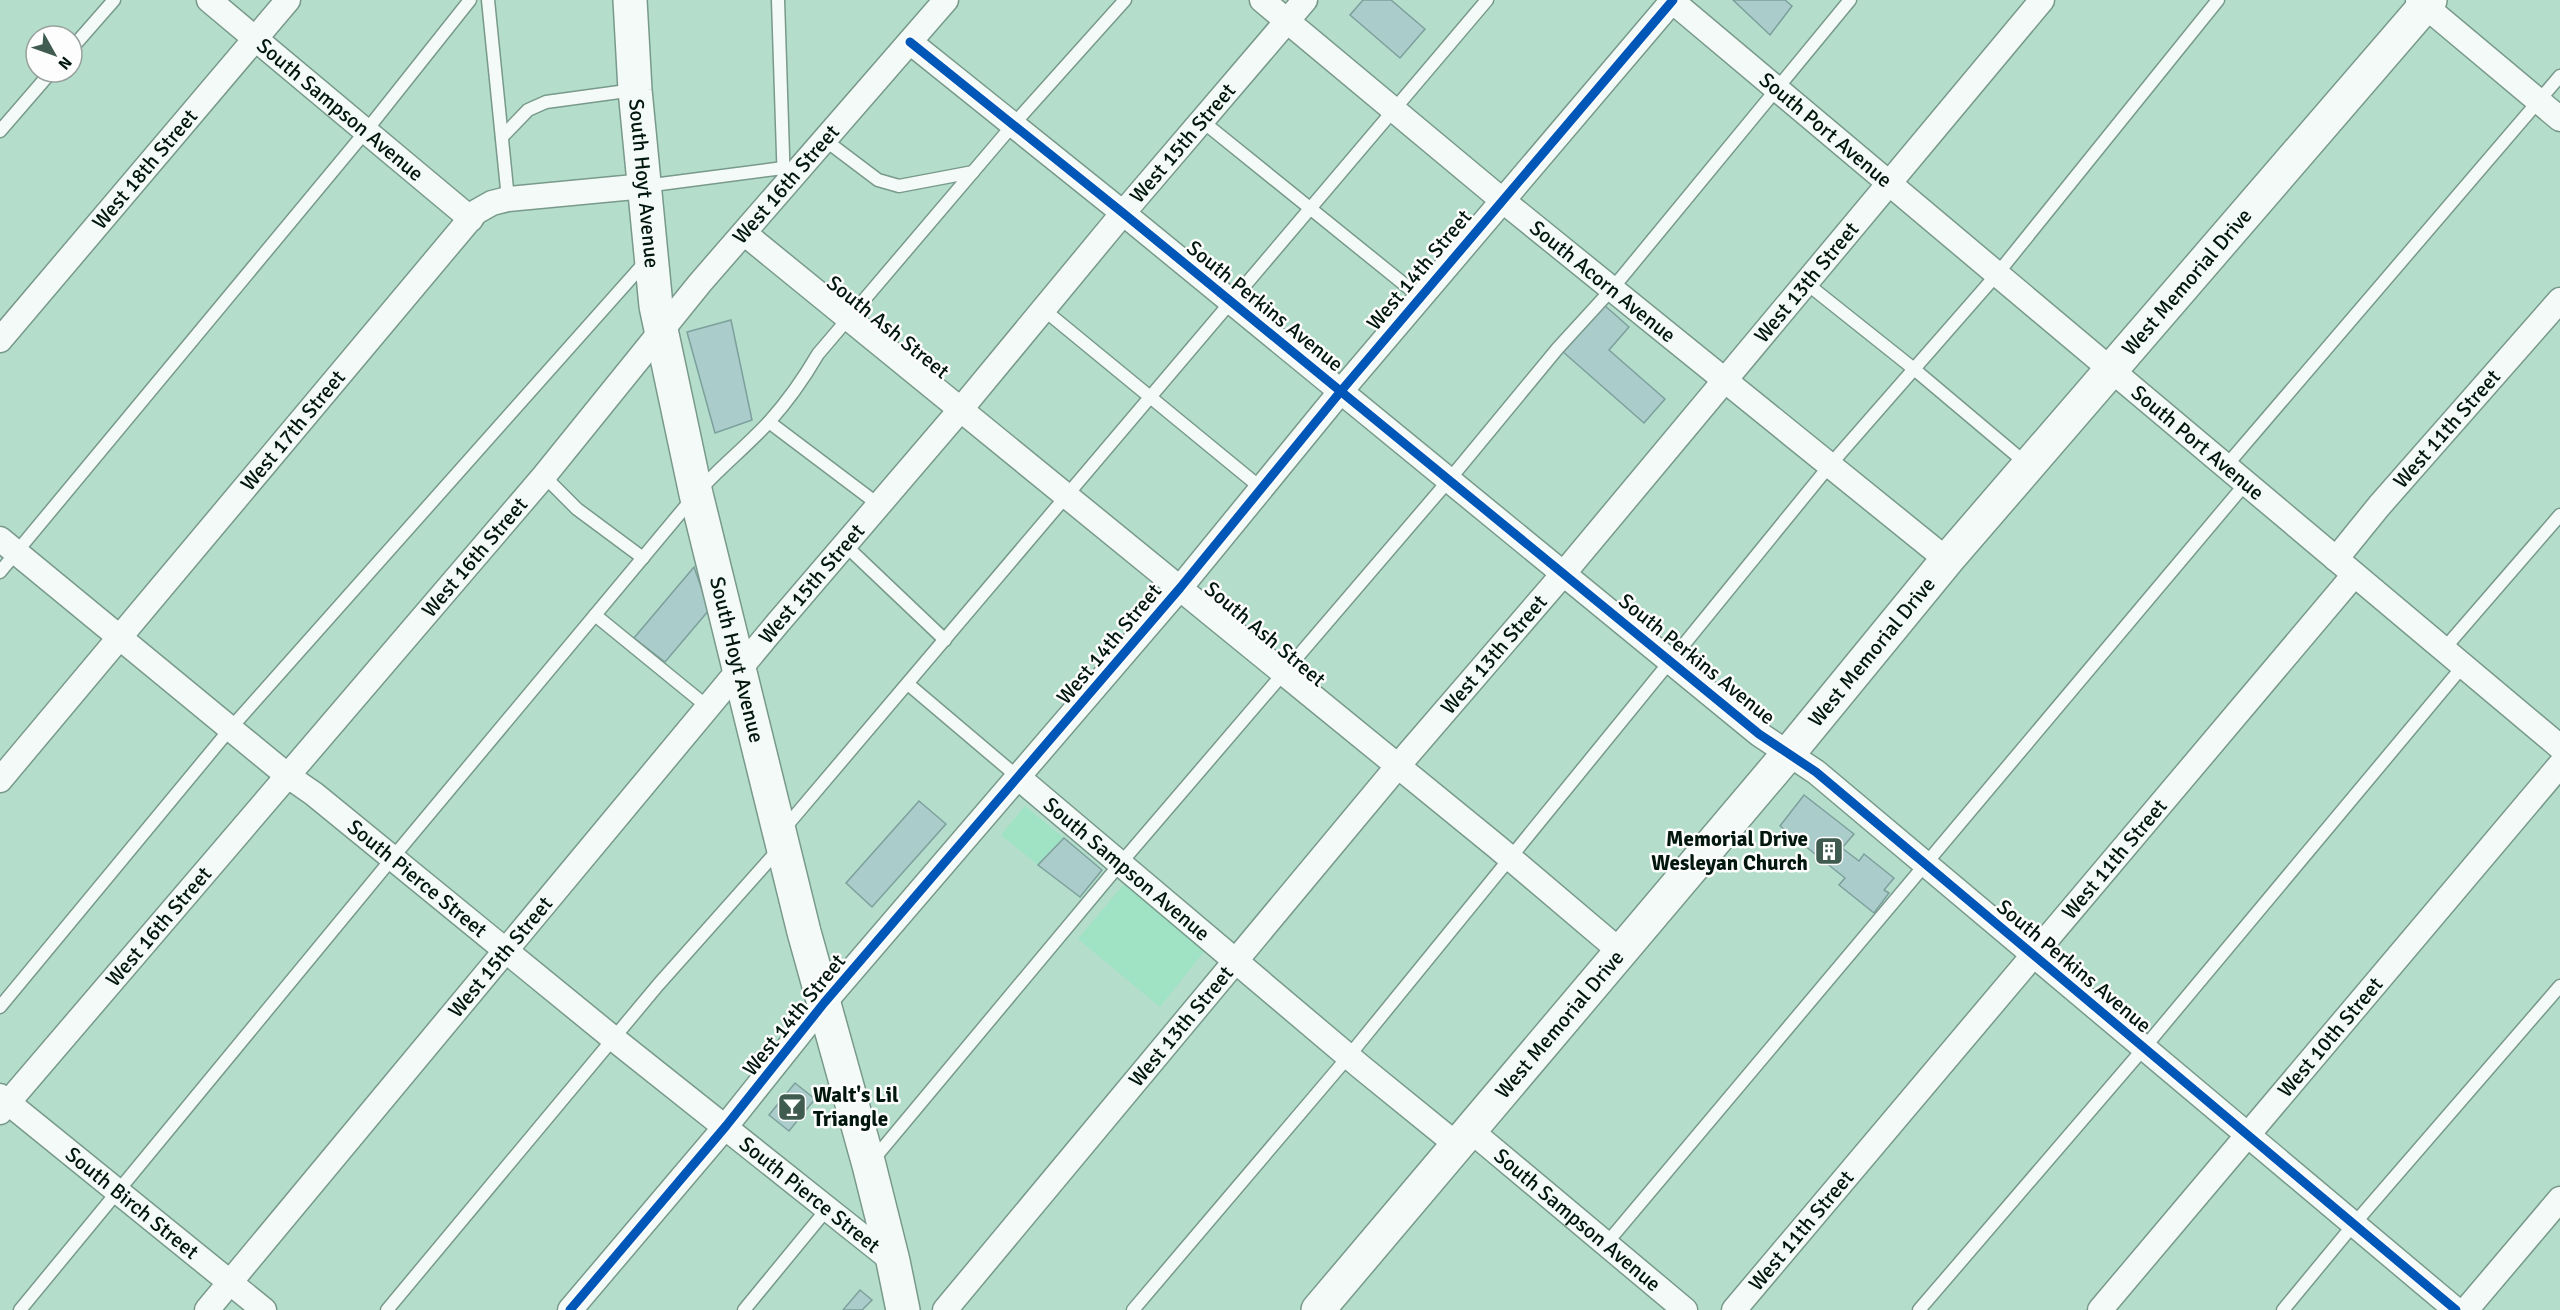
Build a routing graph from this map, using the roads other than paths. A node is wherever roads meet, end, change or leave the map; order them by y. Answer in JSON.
{"nodes":[{"id":1,"x":114,"y":0,"type":"edge"},
{"id":2,"x":209,"y":0,"type":"edge"},
{"id":3,"x":288,"y":0,"type":"edge"},
{"id":4,"x":470,"y":0,"type":"edge"},
{"id":5,"x":488,"y":0,"type":"edge"},
{"id":6,"x":630,"y":0,"type":"edge"},
{"id":7,"x":778,"y":0,"type":"edge"},
{"id":8,"x":946,"y":0,"type":"edge"},
{"id":9,"x":1125,"y":0,"type":"edge"},
{"id":10,"x":1262,"y":0,"type":"edge"},
{"id":11,"x":1305,"y":0,"type":"edge"},
{"id":12,"x":1486,"y":0,"type":"edge"},
{"id":13,"x":1672,"y":0,"type":"edge"},
{"id":14,"x":1850,"y":0,"type":"edge"},
{"id":15,"x":2042,"y":0,"type":"edge"},
{"id":16,"x":2218,"y":0,"type":"edge"},
{"id":17,"x":2424,"y":2,"type":"edge"},
{"id":18,"x":1288,"y":21,"type":"junction"},
{"id":19,"x":84,"y":34,"type":"edge"},
{"id":20,"x":255,"y":38,"type":"junction"},
{"id":21,"x":910,"y":42,"type":"junction"},
{"id":22,"x":2560,"y":76,"type":"edge"},
{"id":23,"x":41,"y":84,"type":"edge"},
{"id":24,"x":635,"y":90,"type":"junction"},
{"id":25,"x":1775,"y":90,"type":"junction"},
{"id":26,"x":2539,"y":101,"type":"junction"},
{"id":27,"x":1393,"y":109,"type":"junction"},
{"id":28,"x":2560,"y":120,"type":"edge"},
{"id":29,"x":1203,"y":121,"type":"junction"},
{"id":30,"x":1012,"y":126,"type":"junction"},
{"id":31,"x":0,"y":131,"type":"edge"},
{"id":32,"x":366,"y":131,"type":"junction"},
{"id":33,"x":502,"y":136,"type":"junction"},
{"id":34,"x":825,"y":140,"type":"junction"},
{"id":35,"x":973,"y":172,"type":"junction"},
{"id":36,"x":784,"y":177,"type":"junction"},
{"id":37,"x":1890,"y":184,"type":"junction"},
{"id":38,"x":645,"y":186,"type":"junction"},
{"id":39,"x":508,"y":199,"type":"junction"},
{"id":40,"x":1502,"y":200,"type":"junction"},
{"id":41,"x":1311,"y":208,"type":"junction"},
{"id":42,"x":1123,"y":213,"type":"junction"},
{"id":43,"x":471,"y":219,"type":"junction"},
{"id":44,"x":744,"y":233,"type":"junction"},
{"id":45,"x":651,"y":254,"type":"junction"},
{"id":46,"x":1998,"y":273,"type":"junction"},
{"id":47,"x":1806,"y":283,"type":"junction"},
{"id":48,"x":1612,"y":288,"type":"junction"},
{"id":49,"x":1420,"y":297,"type":"junction"},
{"id":50,"x":2560,"y":300,"type":"edge"},
{"id":51,"x":1231,"y":303,"type":"junction"},
{"id":52,"x":1043,"y":309,"type":"junction"},
{"id":53,"x":849,"y":318,"type":"junction"},
{"id":54,"x":662,"y":332,"type":"junction"},
{"id":55,"x":0,"y":340,"type":"edge"},
{"id":56,"x":1914,"y":369,"type":"junction"},
{"id":57,"x":2112,"y":370,"type":"junction"},
{"id":58,"x":1726,"y":380,"type":"junction"},
{"id":59,"x":1341,"y":391,"type":"junction"},
{"id":60,"x":1152,"y":397,"type":"junction"},
{"id":61,"x":961,"y":409,"type":"junction"},
{"id":62,"x":769,"y":422,"type":"junction"},
{"id":63,"x":1830,"y":465,"type":"junction"},
{"id":64,"x":2029,"y":466,"type":"junction"},
{"id":65,"x":2226,"y":466,"type":"junction"},
{"id":66,"x":544,"y":476,"type":"junction"},
{"id":67,"x":1449,"y":480,"type":"junction"},
{"id":68,"x":2246,"y":483,"type":"junction"},
{"id":69,"x":1261,"y":488,"type":"junction"},
{"id":70,"x":696,"y":494,"type":"junction"},
{"id":71,"x":1068,"y":496,"type":"junction"},
{"id":72,"x":879,"y":505,"type":"junction"},
{"id":73,"x":2560,"y":515,"type":"edge"},
{"id":74,"x":845,"y":545,"type":"junction"},
{"id":75,"x":8,"y":546,"type":"edge"},
{"id":76,"x":643,"y":558,"type":"junction"},
{"id":77,"x":2336,"y":559,"type":"junction"},
{"id":78,"x":1947,"y":560,"type":"junction"},
{"id":79,"x":0,"y":572,"type":"edge"},
{"id":80,"x":1564,"y":573,"type":"junction"},
{"id":81,"x":2354,"y":575,"type":"junction"},
{"id":82,"x":1180,"y":588,"type":"junction"},
{"id":83,"x":595,"y":615,"type":"junction"},
{"id":84,"x":120,"y":638,"type":"junction"},
{"id":85,"x":945,"y":640,"type":"junction"},
{"id":86,"x":2444,"y":649,"type":"junction"},
{"id":87,"x":1669,"y":660,"type":"junction"},
{"id":88,"x":2463,"y":666,"type":"junction"},
{"id":89,"x":741,"y":670,"type":"junction"},
{"id":90,"x":1284,"y":674,"type":"junction"},
{"id":91,"x":908,"y":684,"type":"junction"},
{"id":92,"x":709,"y":708,"type":"junction"},
{"id":93,"x":230,"y":729,"type":"junction"},
{"id":94,"x":2558,"y":740,"type":"edge"},
{"id":95,"x":1788,"y":754,"type":"junction"},
{"id":96,"x":2560,"y":765,"type":"edge"},
{"id":97,"x":1397,"y":767,"type":"junction"},
{"id":98,"x":288,"y":776,"type":"junction"},
{"id":99,"x":1019,"y":778,"type":"junction"},
{"id":100,"x":0,"y":780,"type":"edge"},
{"id":101,"x":781,"y":839,"type":"junction"},
{"id":102,"x":392,"y":858,"type":"junction"},
{"id":103,"x":1510,"y":858,"type":"junction"},
{"id":104,"x":1120,"y":864,"type":"junction"},
{"id":105,"x":1925,"y":864,"type":"junction"},
{"id":106,"x":507,"y":951,"type":"junction"},
{"id":107,"x":1621,"y":952,"type":"junction"},
{"id":108,"x":2033,"y":954,"type":"junction"},
{"id":109,"x":1235,"y":962,"type":"junction"},
{"id":110,"x":2560,"y":986,"type":"edge"},
{"id":111,"x":824,"y":1003,"type":"junction"},
{"id":112,"x":0,"y":1007,"type":"edge"},
{"id":113,"x":614,"y":1039,"type":"junction"},
{"id":114,"x":2144,"y":1047,"type":"junction"},
{"id":115,"x":1348,"y":1057,"type":"junction"},
{"id":116,"x":2,"y":1103,"type":"edge"},
{"id":117,"x":726,"y":1126,"type":"junction"},
{"id":118,"x":2248,"y":1135,"type":"junction"},
{"id":119,"x":1464,"y":1137,"type":"junction"},
{"id":120,"x":869,"y":1165,"type":"junction"},
{"id":121,"x":118,"y":1192,"type":"junction"},
{"id":122,"x":2560,"y":1199,"type":"edge"},
{"id":123,"x":827,"y":1209,"type":"junction"},
{"id":124,"x":2354,"y":1224,"type":"junction"},
{"id":125,"x":1606,"y":1244,"type":"junction"},
{"id":126,"x":893,"y":1262,"type":"junction"},
{"id":127,"x":231,"y":1283,"type":"junction"},
{"id":128,"x":20,"y":1310,"type":"edge"},
{"id":129,"x":207,"y":1310,"type":"edge"},
{"id":130,"x":264,"y":1310,"type":"edge"},
{"id":131,"x":387,"y":1310,"type":"edge"},
{"id":132,"x":570,"y":1310,"type":"edge"},
{"id":133,"x":744,"y":1310,"type":"edge"},
{"id":134,"x":903,"y":1310,"type":"edge"},
{"id":135,"x":945,"y":1310,"type":"edge"},
{"id":136,"x":1133,"y":1310,"type":"edge"},
{"id":137,"x":1318,"y":1310,"type":"edge"},
{"id":138,"x":1685,"y":1310,"type":"edge"},
{"id":139,"x":1734,"y":1310,"type":"edge"},
{"id":140,"x":1919,"y":1310,"type":"edge"},
{"id":141,"x":2100,"y":1310,"type":"edge"},
{"id":142,"x":2283,"y":1310,"type":"edge"},
{"id":143,"x":2456,"y":1310,"type":"edge"},
{"id":144,"x":2466,"y":1310,"type":"edge"}],
"edges":[{"from":1,"to":19,"type":"lane"},
{"from":2,"to":20,"type":"street","name":"South Sampson Avenue"},
{"from":3,"to":20,"type":"street","name":"West 18th Street"},
{"from":4,"to":32,"type":"lane"},
{"from":5,"to":33,"type":"lane"},
{"from":6,"to":24,"type":"main road","name":"South Hoyt Avenue"},
{"from":7,"to":36,"type":"lane"},
{"from":8,"to":21,"type":"street","name":"West 16th Street"},
{"from":9,"to":30,"type":"lane"},
{"from":10,"to":18,"type":"street","name":"South Acorn Avenue"},
{"from":11,"to":18,"type":"street","name":"West 15th Street"},
{"from":12,"to":27,"type":"lane"},
{"from":13,"to":25,"type":"street","name":"South Port Avenue"},
{"from":13,"to":40,"type":"street","name":"West 14th Street"},
{"from":14,"to":25,"type":"lane"},
{"from":15,"to":37,"type":"street","name":"West 13th Street"},
{"from":16,"to":46,"type":"lane"},
{"from":17,"to":26,"type":"street"},
{"from":17,"to":57,"type":"main road","name":"West Memorial Drive"},
{"from":18,"to":27,"type":"street","name":"South Acorn Avenue"},
{"from":18,"to":29,"type":"street","name":"West 15th Street"},
{"from":20,"to":32,"type":"street","name":"South Sampson Avenue"},
{"from":20,"to":55,"type":"street","name":"West 18th Street"},
{"from":21,"to":30,"type":"street","name":"South Perkins Avenue"},
{"from":21,"to":34,"type":"street","name":"West 16th Street"},
{"from":22,"to":26,"type":"lane"},
{"from":23,"to":31,"type":"lane"},
{"from":24,"to":33,"type":"lane"},
{"from":24,"to":38,"type":"main road","name":"South Hoyt Avenue"},
{"from":25,"to":37,"type":"street","name":"South Port Avenue"},
{"from":25,"to":48,"type":"lane"},
{"from":26,"to":28,"type":"street"},
{"from":26,"to":65,"type":"lane"},
{"from":27,"to":40,"type":"street","name":"South Acorn Avenue"},
{"from":27,"to":41,"type":"lane"},
{"from":29,"to":41,"type":"lane"},
{"from":29,"to":42,"type":"street","name":"West 15th Street"},
{"from":30,"to":35,"type":"lane"},
{"from":30,"to":42,"type":"street","name":"South Perkins Avenue"},
{"from":32,"to":43,"type":"street","name":"South Sampson Avenue"},
{"from":32,"to":75,"type":"lane"},
{"from":33,"to":39,"type":"lane"},
{"from":34,"to":35,"type":"lane"},
{"from":34,"to":36,"type":"street","name":"West 16th Street"},
{"from":35,"to":53,"type":"lane"},
{"from":36,"to":38,"type":"lane"},
{"from":36,"to":44,"type":"street","name":"West 16th Street"},
{"from":37,"to":46,"type":"street","name":"South Port Avenue"},
{"from":37,"to":47,"type":"street","name":"West 13th Street"},
{"from":38,"to":39,"type":"street","name":"West 17th Street"},
{"from":38,"to":45,"type":"main road","name":"South Hoyt Avenue"},
{"from":39,"to":43,"type":"street","name":"West 17th Street"},
{"from":40,"to":48,"type":"street","name":"South Acorn Avenue"},
{"from":40,"to":49,"type":"street","name":"West 14th Street"},
{"from":41,"to":49,"type":"lane"},
{"from":41,"to":51,"type":"lane"},
{"from":42,"to":51,"type":"street","name":"South Perkins Avenue"},
{"from":42,"to":52,"type":"street","name":"West 15th Street"},
{"from":43,"to":84,"type":"street","name":"West 17th Street"},
{"from":44,"to":53,"type":"street","name":"South Ash Street"},
{"from":44,"to":54,"type":"street","name":"West 16th Street"},
{"from":45,"to":54,"type":"main road","name":"South Hoyt Avenue"},
{"from":45,"to":93,"type":"lane"},
{"from":46,"to":56,"type":"lane"},
{"from":46,"to":57,"type":"street","name":"South Port Avenue"},
{"from":47,"to":56,"type":"lane"},
{"from":47,"to":58,"type":"street","name":"West 13th Street"},
{"from":48,"to":58,"type":"street","name":"South Acorn Avenue"},
{"from":48,"to":67,"type":"lane"},
{"from":49,"to":59,"type":"street","name":"West 14th Street"},
{"from":50,"to":77,"type":"street","name":"West 11th Street"},
{"from":51,"to":59,"type":"street","name":"South Perkins Avenue"},
{"from":51,"to":60,"type":"lane"},
{"from":52,"to":60,"type":"lane"},
{"from":52,"to":61,"type":"street","name":"West 15th Street"},
{"from":53,"to":61,"type":"street","name":"South Ash Street"},
{"from":53,"to":62,"type":"lane"},
{"from":54,"to":66,"type":"street","name":"West 16th Street"},
{"from":54,"to":70,"type":"main road","name":"South Hoyt Avenue"},
{"from":56,"to":63,"type":"lane"},
{"from":56,"to":64,"type":"lane"},
{"from":57,"to":64,"type":"main road","name":"West Memorial Drive"},
{"from":57,"to":65,"type":"street","name":"South Port Avenue"},
{"from":58,"to":63,"type":"street","name":"South Acorn Avenue"},
{"from":58,"to":80,"type":"street","name":"West 13th Street"},
{"from":59,"to":67,"type":"street","name":"South Perkins Avenue"},
{"from":59,"to":69,"type":"street","name":"West 14th Street"},
{"from":60,"to":69,"type":"lane"},
{"from":60,"to":71,"type":"lane"},
{"from":61,"to":71,"type":"street","name":"South Ash Street"},
{"from":61,"to":72,"type":"street","name":"West 15th Street"},
{"from":62,"to":70,"type":"lane"},
{"from":62,"to":72,"type":"lane"},
{"from":63,"to":78,"type":"street","name":"South Acorn Avenue"},
{"from":63,"to":87,"type":"lane"},
{"from":64,"to":78,"type":"main road","name":"West Memorial Drive"},
{"from":65,"to":68,"type":"street","name":"South Port Avenue"},
{"from":66,"to":76,"type":"lane"},
{"from":66,"to":98,"type":"street","name":"West 16th Street"},
{"from":67,"to":80,"type":"street","name":"South Perkins Avenue"},
{"from":67,"to":90,"type":"lane"},
{"from":68,"to":77,"type":"street","name":"South Port Avenue"},
{"from":68,"to":105,"type":"lane"},
{"from":69,"to":82,"type":"street","name":"West 14th Street"},
{"from":70,"to":76,"type":"lane"},
{"from":70,"to":89,"type":"main road","name":"South Hoyt Avenue"},
{"from":71,"to":82,"type":"street","name":"South Ash Street"},
{"from":71,"to":85,"type":"lane"},
{"from":72,"to":74,"type":"street","name":"West 15th Street"},
{"from":73,"to":86,"type":"lane"},
{"from":74,"to":85,"type":"lane"},
{"from":74,"to":89,"type":"street","name":"West 15th Street"},
{"from":75,"to":79,"type":"lane"},
{"from":75,"to":84,"type":"street","name":"South Pierce Street"},
{"from":76,"to":83,"type":"lane"},
{"from":77,"to":81,"type":"street","name":"South Port Avenue"},
{"from":78,"to":95,"type":"main road","name":"West Memorial Drive"},
{"from":80,"to":87,"type":"street","name":"South Perkins Avenue"},
{"from":80,"to":97,"type":"street","name":"West 13th Street"},
{"from":81,"to":86,"type":"street","name":"South Port Avenue"},
{"from":81,"to":108,"type":"street","name":"West 11th Street"},
{"from":82,"to":90,"type":"street","name":"South Ash Street"},
{"from":82,"to":99,"type":"street","name":"West 14th Street"},
{"from":83,"to":92,"type":"lane"},
{"from":83,"to":102,"type":"lane"},
{"from":84,"to":93,"type":"street","name":"South Pierce Street"},
{"from":84,"to":100,"type":"street","name":"West 17th Street"},
{"from":85,"to":91,"type":"lane"},
{"from":86,"to":88,"type":"street","name":"South Port Avenue"},
{"from":87,"to":95,"type":"street","name":"South Perkins Avenue"},
{"from":87,"to":103,"type":"lane"},
{"from":88,"to":94,"type":"street","name":"South Port Avenue"},
{"from":88,"to":114,"type":"lane"},
{"from":89,"to":92,"type":"street","name":"West 15th Street"},
{"from":89,"to":101,"type":"main road","name":"South Hoyt Avenue"},
{"from":90,"to":97,"type":"street","name":"South Ash Street"},
{"from":90,"to":104,"type":"lane"},
{"from":91,"to":99,"type":"lane"},
{"from":91,"to":101,"type":"lane"},
{"from":92,"to":106,"type":"street","name":"West 15th Street"},
{"from":93,"to":98,"type":"street","name":"South Pierce Street"},
{"from":93,"to":112,"type":"lane"},
{"from":95,"to":105,"type":"street","name":"South Perkins Avenue"},
{"from":95,"to":107,"type":"main road","name":"West Memorial Drive"},
{"from":96,"to":118,"type":"street","name":"West 10th Street"},
{"from":97,"to":103,"type":"street","name":"South Ash Street"},
{"from":97,"to":109,"type":"street","name":"West 13th Street"},
{"from":98,"to":102,"type":"street","name":"South Pierce Street"},
{"from":98,"to":116,"type":"street","name":"West 16th Street"},
{"from":99,"to":104,"type":"street","name":"South Sampson Avenue"},
{"from":99,"to":111,"type":"street","name":"West 14th Street"},
{"from":101,"to":111,"type":"main road","name":"South Hoyt Avenue"},
{"from":101,"to":113,"type":"lane"},
{"from":102,"to":106,"type":"street","name":"South Pierce Street"},
{"from":102,"to":121,"type":"lane"},
{"from":103,"to":107,"type":"street","name":"South Ash Street"},
{"from":103,"to":115,"type":"lane"},
{"from":104,"to":109,"type":"street","name":"South Sampson Avenue"},
{"from":104,"to":120,"type":"lane"},
{"from":105,"to":108,"type":"street","name":"South Perkins Avenue"},
{"from":105,"to":125,"type":"lane"},
{"from":106,"to":113,"type":"street","name":"South Pierce Street"},
{"from":106,"to":127,"type":"street","name":"West 15th Street"},
{"from":107,"to":119,"type":"main road","name":"West Memorial Drive"},
{"from":108,"to":114,"type":"street","name":"South Perkins Avenue"},
{"from":108,"to":139,"type":"street","name":"West 11th Street"},
{"from":109,"to":115,"type":"street","name":"South Sampson Avenue"},
{"from":109,"to":135,"type":"street","name":"West 13th Street"},
{"from":110,"to":124,"type":"lane"},
{"from":111,"to":117,"type":"street","name":"West 14th Street"},
{"from":111,"to":120,"type":"main road","name":"South Hoyt Avenue"},
{"from":113,"to":117,"type":"street","name":"South Pierce Street"},
{"from":113,"to":131,"type":"lane"},
{"from":114,"to":118,"type":"street","name":"South Perkins Avenue"},
{"from":114,"to":140,"type":"lane"},
{"from":115,"to":119,"type":"street","name":"South Sampson Avenue"},
{"from":115,"to":136,"type":"lane"},
{"from":116,"to":121,"type":"street","name":"South Birch Street"},
{"from":117,"to":123,"type":"street","name":"South Pierce Street"},
{"from":117,"to":132,"type":"street","name":"West 14th Street"},
{"from":118,"to":124,"type":"street","name":"South Perkins Avenue"},
{"from":118,"to":141,"type":"street","name":"West 10th Street"},
{"from":119,"to":125,"type":"street","name":"South Sampson Avenue"},
{"from":119,"to":137,"type":"main road","name":"West Memorial Drive"},
{"from":120,"to":126,"type":"main road","name":"South Hoyt Avenue"},
{"from":121,"to":127,"type":"street","name":"South Birch Street"},
{"from":121,"to":128,"type":"lane"},
{"from":122,"to":144,"type":"street"},
{"from":123,"to":126,"type":"street","name":"South Pierce Street"},
{"from":123,"to":133,"type":"lane"},
{"from":124,"to":142,"type":"lane"},
{"from":124,"to":143,"type":"street","name":"South Perkins Avenue"},
{"from":125,"to":138,"type":"street","name":"South Sampson Avenue"},
{"from":126,"to":134,"type":"main road","name":"South Hoyt Avenue"},
{"from":127,"to":129,"type":"street","name":"West 15th Street"},
{"from":127,"to":130,"type":"street","name":"South Birch Street"}]}
